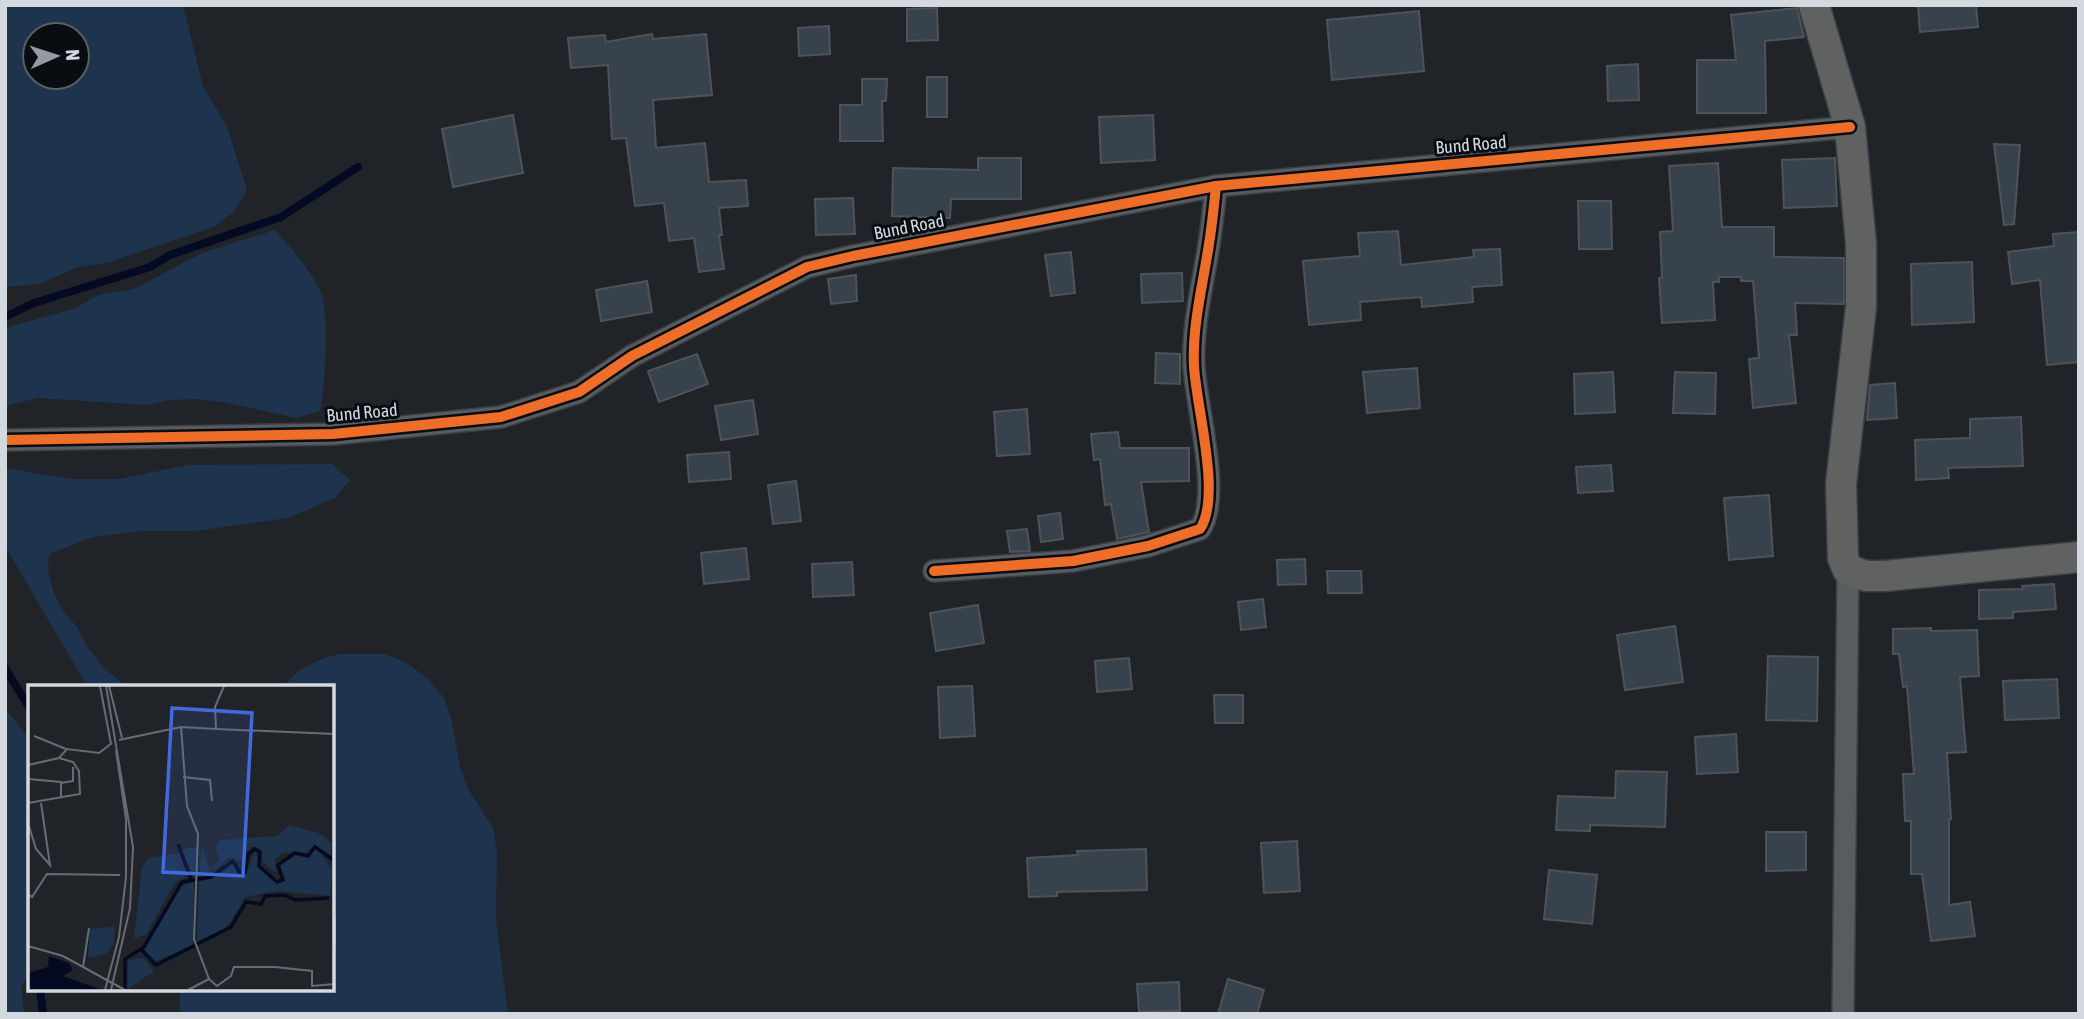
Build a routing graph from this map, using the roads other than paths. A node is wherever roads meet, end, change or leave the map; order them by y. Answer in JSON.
{"nodes":[{"id":1,"x":1814,"y":5,"type":"edge"},
{"id":2,"x":1850,"y":127,"type":"junction"},
{"id":3,"x":1216,"y":186,"type":"junction"},
{"id":4,"x":5,"y":440,"type":"edge"},
{"id":5,"x":2079,"y":557,"type":"edge"},
{"id":6,"x":1847,"y":570,"type":"junction"},
{"id":7,"x":934,"y":571,"type":"dead end"},
{"id":8,"x":1843,"y":1014,"type":"edge"}],
"edges":[{"from":1,"to":2,"type":"main road"},
{"from":2,"to":3,"type":"street","name":"Bund Road"},
{"from":2,"to":6,"type":"main road"},
{"from":3,"to":4,"type":"street","name":"Bund Road"},
{"from":3,"to":7,"type":"street"},
{"from":5,"to":6,"type":"main road"},
{"from":6,"to":8,"type":"street"}]}
